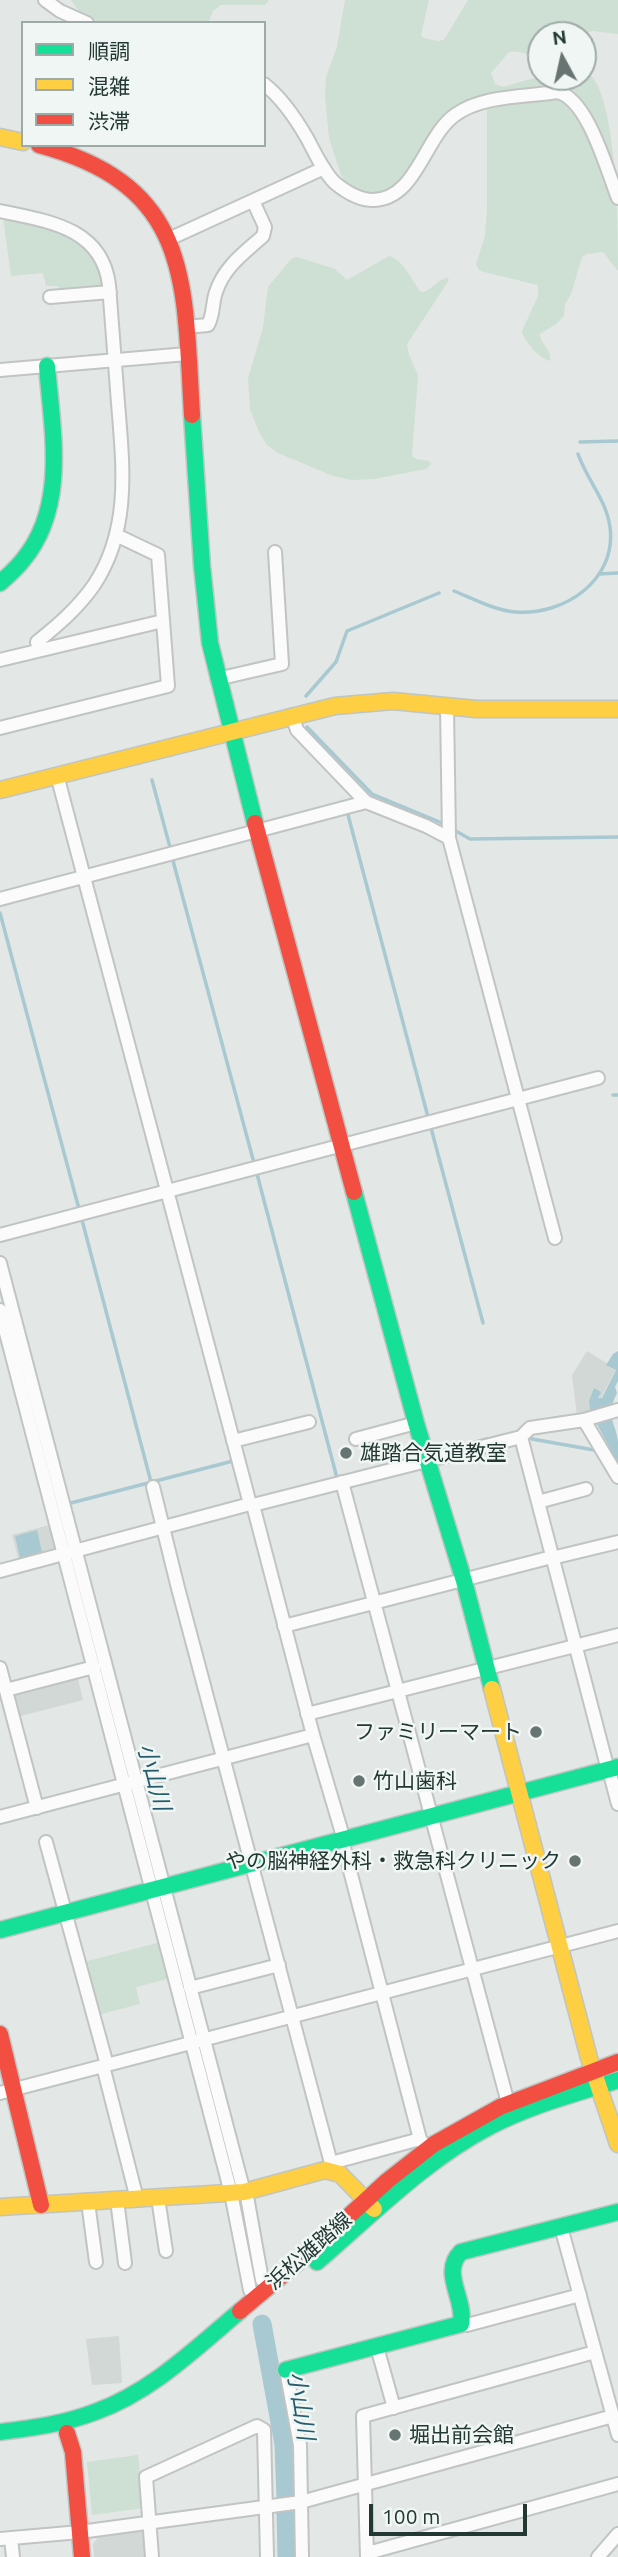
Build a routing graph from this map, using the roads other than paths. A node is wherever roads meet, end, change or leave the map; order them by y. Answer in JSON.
{"nodes":[{"id":1,"x":45,"y":0,"type":"edge"},
{"id":2,"x":82,"y":21,"type":"edge"},
{"id":3,"x":266,"y":86,"type":"edge"},
{"id":4,"x":0,"y":137,"type":"edge"},
{"id":5,"x":21,"y":142,"type":"edge"},
{"id":6,"x":46,"y":147,"type":"edge"},
{"id":7,"x":324,"y":168,"type":"junction"},
{"id":8,"x":618,"y":198,"type":"edge"},
{"id":9,"x":253,"y":201,"type":"junction"},
{"id":10,"x":0,"y":211,"type":"edge"},
{"id":11,"x":169,"y":239,"type":"junction"},
{"id":12,"x":110,"y":292,"type":"junction"},
{"id":13,"x":50,"y":297,"type":"dead end"},
{"id":14,"x":185,"y":327,"type":"junction"},
{"id":15,"x":187,"y":354,"type":"junction"},
{"id":16,"x":115,"y":360,"type":"junction"},
{"id":17,"x":47,"y":366,"type":"junction"},
{"id":18,"x":0,"y":370,"type":"edge"},
{"id":19,"x":116,"y":535,"type":"junction"},
{"id":20,"x":275,"y":552,"type":"dead end"},
{"id":21,"x":0,"y":583,"type":"edge"},
{"id":22,"x":163,"y":621,"type":"junction"},
{"id":23,"x":39,"y":650,"type":"junction"},
{"id":24,"x":0,"y":660,"type":"edge"},
{"id":25,"x":217,"y":679,"type":"junction"},
{"id":26,"x":447,"y":706,"type":"junction"},
{"id":27,"x":618,"y":709,"type":"edge"},
{"id":28,"x":292,"y":715,"type":"junction"},
{"id":29,"x":0,"y":728,"type":"edge"},
{"id":30,"x":231,"y":731,"type":"junction"},
{"id":31,"x":57,"y":775,"type":"junction"},
{"id":32,"x":0,"y":790,"type":"edge"},
{"id":33,"x":366,"y":802,"type":"junction"},
{"id":34,"x":256,"y":832,"type":"junction"},
{"id":35,"x":449,"y":838,"type":"junction"},
{"id":36,"x":84,"y":877,"type":"junction"},
{"id":37,"x":0,"y":899,"type":"edge"},
{"id":38,"x":598,"y":1077,"type":"dead end"},
{"id":39,"x":518,"y":1099,"type":"junction"},
{"id":40,"x":342,"y":1145,"type":"junction"},
{"id":41,"x":167,"y":1191,"type":"junction"},
{"id":42,"x":0,"y":1235,"type":"edge"},
{"id":43,"x":555,"y":1238,"type":"dead end"},
{"id":44,"x":0,"y":1263,"type":"edge"},
{"id":45,"x":0,"y":1310,"type":"edge"},
{"id":46,"x":33,"y":1410,"type":"junction"},
{"id":47,"x":618,"y":1410,"type":"edge"},
{"id":48,"x":588,"y":1419,"type":"junction"},
{"id":49,"x":309,"y":1422,"type":"dead end"},
{"id":50,"x":416,"y":1423,"type":"junction"},
{"id":51,"x":521,"y":1437,"type":"junction"},
{"id":52,"x":356,"y":1439,"type":"dead end"},
{"id":53,"x":233,"y":1441,"type":"junction"},
{"id":54,"x":427,"y":1461,"type":"junction"},
{"id":55,"x":618,"y":1477,"type":"edge"},
{"id":56,"x":342,"y":1482,"type":"junction"},
{"id":57,"x":153,"y":1487,"type":"dead end"},
{"id":58,"x":586,"y":1489,"type":"dead end"},
{"id":59,"x":538,"y":1502,"type":"junction"},
{"id":60,"x":251,"y":1504,"type":"junction"},
{"id":61,"x":164,"y":1527,"type":"junction"},
{"id":62,"x":618,"y":1542,"type":"edge"},
{"id":63,"x":70,"y":1552,"type":"junction"},
{"id":64,"x":552,"y":1558,"type":"junction"},
{"id":65,"x":0,"y":1571,"type":"edge"},
{"id":66,"x":464,"y":1581,"type":"junction"},
{"id":67,"x":81,"y":1594,"type":"junction"},
{"id":68,"x":374,"y":1604,"type":"junction"},
{"id":69,"x":284,"y":1626,"type":"junction"},
{"id":70,"x":618,"y":1635,"type":"edge"},
{"id":71,"x":575,"y":1646,"type":"junction"},
{"id":72,"x":93,"y":1667,"type":"junction"},
{"id":73,"x":0,"y":1668,"type":"edge"},
{"id":74,"x":487,"y":1668,"type":"junction"},
{"id":75,"x":6,"y":1690,"type":"junction"},
{"id":76,"x":397,"y":1691,"type":"junction"},
{"id":77,"x":307,"y":1714,"type":"junction"},
{"id":78,"x":313,"y":1735,"type":"junction"},
{"id":79,"x":224,"y":1758,"type":"junction"},
{"id":80,"x":612,"y":1769,"type":"edge"},
{"id":81,"x":130,"y":1782,"type":"junction"},
{"id":82,"x":520,"y":1794,"type":"junction"},
{"id":83,"x":618,"y":1804,"type":"edge"},
{"id":84,"x":37,"y":1808,"type":"junction"},
{"id":85,"x":0,"y":1817,"type":"edge"},
{"id":86,"x":430,"y":1817,"type":"junction"},
{"id":87,"x":343,"y":1840,"type":"junction"},
{"id":88,"x":46,"y":1842,"type":"dead end"},
{"id":89,"x":251,"y":1864,"type":"junction"},
{"id":90,"x":158,"y":1888,"type":"junction"},
{"id":91,"x":67,"y":1912,"type":"junction"},
{"id":92,"x":0,"y":1930,"type":"edge"},
{"id":93,"x":618,"y":1931,"type":"edge"},
{"id":94,"x":560,"y":1946,"type":"junction"},
{"id":95,"x":279,"y":1965,"type":"junction"},
{"id":96,"x":471,"y":1969,"type":"junction"},
{"id":97,"x":190,"y":1988,"type":"junction"},
{"id":98,"x":382,"y":1993,"type":"junction"},
{"id":99,"x":292,"y":2016,"type":"junction"},
{"id":100,"x":0,"y":2034,"type":"edge"},
{"id":101,"x":198,"y":2041,"type":"junction"},
{"id":102,"x":618,"y":2063,"type":"edge"},
{"id":103,"x":105,"y":2065,"type":"junction"},
{"id":104,"x":597,"y":2079,"type":"junction"},
{"id":105,"x":618,"y":2080,"type":"edge"},
{"id":106,"x":7,"y":2091,"type":"edge"},
{"id":107,"x":508,"y":2103,"type":"junction"},
{"id":108,"x":424,"y":2144,"type":"junction"},
{"id":109,"x":618,"y":2144,"type":"edge"},
{"id":110,"x":331,"y":2166,"type":"junction"},
{"id":111,"x":239,"y":2192,"type":"junction"},
{"id":112,"x":158,"y":2198,"type":"junction"},
{"id":113,"x":137,"y":2199,"type":"junction"},
{"id":114,"x":117,"y":2200,"type":"junction"},
{"id":115,"x":88,"y":2202,"type":"junction"},
{"id":116,"x":41,"y":2204,"type":"junction"},
{"id":117,"x":372,"y":2206,"type":"junction"},
{"id":118,"x":0,"y":2207,"type":"edge"},
{"id":119,"x":618,"y":2213,"type":"edge"},
{"id":120,"x":561,"y":2227,"type":"junction"},
{"id":121,"x":166,"y":2251,"type":"dead end"},
{"id":122,"x":96,"y":2262,"type":"dead end"},
{"id":123,"x":125,"y":2263,"type":"dead end"},
{"id":124,"x":262,"y":2292,"type":"junction"},
{"id":125,"x":580,"y":2295,"type":"junction"},
{"id":126,"x":462,"y":2322,"type":"junction"},
{"id":127,"x":377,"y":2347,"type":"junction"},
{"id":128,"x":596,"y":2352,"type":"junction"},
{"id":129,"x":286,"y":2370,"type":"joint"},
{"id":130,"x":394,"y":2408,"type":"junction"},
{"id":131,"x":613,"y":2416,"type":"junction"},
{"id":132,"x":0,"y":2432,"type":"edge"},
{"id":133,"x":67,"y":2433,"type":"junction"},
{"id":134,"x":618,"y":2435,"type":"edge"},
{"id":135,"x":0,"y":2444,"type":"edge"},
{"id":136,"x":618,"y":2484,"type":"edge"},
{"id":137,"x":365,"y":2485,"type":"junction"},
{"id":138,"x":301,"y":2502,"type":"junction"},
{"id":139,"x":266,"y":2507,"type":"junction"},
{"id":140,"x":149,"y":2523,"type":"junction"},
{"id":141,"x":80,"y":2532,"type":"junction"},
{"id":142,"x":618,"y":2534,"type":"edge"},
{"id":143,"x":6,"y":2539,"type":"edge"},
{"id":144,"x":367,"y":2554,"type":"edge"},
{"id":145,"x":13,"y":2557,"type":"edge"},
{"id":146,"x":82,"y":2557,"type":"edge"},
{"id":147,"x":152,"y":2557,"type":"edge"},
{"id":148,"x":267,"y":2557,"type":"edge"},
{"id":149,"x":302,"y":2557,"type":"edge"},
{"id":150,"x":598,"y":2557,"type":"edge"}],
"edges":[{"from":1,"to":2,"type":"street"},
{"from":3,"to":7,"type":"street"},
{"from":4,"to":5,"type":"street"},
{"from":6,"to":11,"type":"street"},
{"from":7,"to":8,"type":"street"},
{"from":7,"to":9,"type":"street"},
{"from":9,"to":11,"type":"street"},
{"from":9,"to":14,"type":"street"},
{"from":10,"to":12,"type":"street"},
{"from":11,"to":14,"type":"street"},
{"from":12,"to":13,"type":"street"},
{"from":12,"to":16,"type":"street"},
{"from":14,"to":15,"type":"street"},
{"from":15,"to":16,"type":"street"},
{"from":15,"to":25,"type":"street"},
{"from":16,"to":17,"type":"street"},
{"from":16,"to":19,"type":"street"},
{"from":17,"to":18,"type":"street"},
{"from":17,"to":21,"type":"street"},
{"from":19,"to":22,"type":"street"},
{"from":19,"to":23,"type":"street"},
{"from":20,"to":25,"type":"street"},
{"from":22,"to":23,"type":"street"},
{"from":22,"to":29,"type":"street"},
{"from":23,"to":24,"type":"street"},
{"from":25,"to":30,"type":"street"},
{"from":26,"to":27,"type":"street"},
{"from":26,"to":28,"type":"street"},
{"from":26,"to":35,"type":"street"},
{"from":28,"to":30,"type":"street"},
{"from":28,"to":33,"type":"street"},
{"from":30,"to":31,"type":"street"},
{"from":30,"to":34,"type":"street"},
{"from":31,"to":32,"type":"street"},
{"from":31,"to":36,"type":"street"},
{"from":33,"to":34,"type":"street"},
{"from":33,"to":35,"type":"street"},
{"from":34,"to":36,"type":"street"},
{"from":34,"to":40,"type":"street"},
{"from":35,"to":39,"type":"street"},
{"from":36,"to":37,"type":"street"},
{"from":36,"to":41,"type":"street"},
{"from":38,"to":39,"type":"street"},
{"from":39,"to":40,"type":"street"},
{"from":39,"to":43,"type":"street"},
{"from":40,"to":41,"type":"street"},
{"from":40,"to":50,"type":"street"},
{"from":41,"to":42,"type":"street"},
{"from":41,"to":53,"type":"street"},
{"from":44,"to":46,"type":"street"},
{"from":45,"to":46,"type":"street"},
{"from":46,"to":63,"type":"street"},
{"from":47,"to":48,"type":"street"},
{"from":48,"to":51,"type":"street"},
{"from":48,"to":55,"type":"street"},
{"from":49,"to":53,"type":"street"},
{"from":50,"to":52,"type":"street"},
{"from":50,"to":54,"type":"street"},
{"from":51,"to":54,"type":"street"},
{"from":51,"to":59,"type":"street"},
{"from":53,"to":60,"type":"street"},
{"from":54,"to":56,"type":"street"},
{"from":54,"to":66,"type":"street"},
{"from":56,"to":60,"type":"street"},
{"from":56,"to":68,"type":"street"},
{"from":57,"to":61,"type":"street"},
{"from":58,"to":59,"type":"street"},
{"from":59,"to":64,"type":"street"},
{"from":60,"to":61,"type":"street"},
{"from":60,"to":69,"type":"street"},
{"from":61,"to":63,"type":"street"},
{"from":61,"to":79,"type":"street"},
{"from":62,"to":64,"type":"street"},
{"from":63,"to":65,"type":"street"},
{"from":63,"to":67,"type":"street"},
{"from":64,"to":66,"type":"street"},
{"from":64,"to":71,"type":"street"},
{"from":66,"to":68,"type":"street"},
{"from":66,"to":74,"type":"street"},
{"from":67,"to":72,"type":"street"},
{"from":67,"to":81,"type":"street"},
{"from":68,"to":69,"type":"street"},
{"from":68,"to":76,"type":"street"},
{"from":69,"to":77,"type":"street"},
{"from":70,"to":71,"type":"street"},
{"from":71,"to":74,"type":"street"},
{"from":71,"to":80,"type":"street"},
{"from":72,"to":75,"type":"street"},
{"from":72,"to":81,"type":"street"},
{"from":73,"to":75,"type":"street"},
{"from":74,"to":76,"type":"street"},
{"from":74,"to":82,"type":"street"},
{"from":75,"to":84,"type":"street"},
{"from":76,"to":77,"type":"street"},
{"from":76,"to":86,"type":"street"},
{"from":77,"to":78,"type":"street"},
{"from":78,"to":79,"type":"street"},
{"from":78,"to":87,"type":"street"},
{"from":79,"to":81,"type":"street"},
{"from":79,"to":89,"type":"street"},
{"from":80,"to":82,"type":"street"},
{"from":80,"to":83,"type":"street"},
{"from":81,"to":84,"type":"street"},
{"from":81,"to":90,"type":"street"},
{"from":82,"to":86,"type":"street"},
{"from":82,"to":94,"type":"street"},
{"from":84,"to":85,"type":"street"},
{"from":86,"to":87,"type":"street"},
{"from":86,"to":96,"type":"street"},
{"from":87,"to":89,"type":"street"},
{"from":87,"to":98,"type":"street"},
{"from":88,"to":91,"type":"street"},
{"from":89,"to":90,"type":"street"},
{"from":89,"to":95,"type":"street"},
{"from":90,"to":91,"type":"street"},
{"from":90,"to":97,"type":"street"},
{"from":90,"to":101,"type":"street"},
{"from":91,"to":92,"type":"street"},
{"from":91,"to":103,"type":"street"},
{"from":93,"to":94,"type":"street"},
{"from":94,"to":96,"type":"street"},
{"from":94,"to":104,"type":"street"},
{"from":95,"to":97,"type":"street"},
{"from":95,"to":99,"type":"street"},
{"from":96,"to":98,"type":"street"},
{"from":96,"to":107,"type":"street"},
{"from":97,"to":101,"type":"street"},
{"from":98,"to":99,"type":"street"},
{"from":98,"to":108,"type":"street"},
{"from":99,"to":101,"type":"street"},
{"from":99,"to":110,"type":"street"},
{"from":100,"to":106,"type":"street"},
{"from":101,"to":103,"type":"street"},
{"from":101,"to":111,"type":"street"},
{"from":102,"to":104,"type":"street","name":"浜松雄踏線"},
{"from":103,"to":106,"type":"street"},
{"from":103,"to":113,"type":"street"},
{"from":104,"to":105,"type":"street","name":"浜松雄踏線"},
{"from":104,"to":107,"type":"street","name":"浜松雄踏線"},
{"from":104,"to":109,"type":"street"},
{"from":104,"to":117,"type":"street","name":"浜松雄踏線"},
{"from":106,"to":116,"type":"street"},
{"from":107,"to":108,"type":"street","name":"浜松雄踏線"},
{"from":108,"to":110,"type":"street"},
{"from":108,"to":117,"type":"street","name":"浜松雄踏線"},
{"from":110,"to":111,"type":"street"},
{"from":110,"to":117,"type":"street"},
{"from":111,"to":112,"type":"street"},
{"from":111,"to":124,"type":"street"},
{"from":112,"to":113,"type":"street"},
{"from":112,"to":121,"type":"street"},
{"from":113,"to":114,"type":"street"},
{"from":114,"to":115,"type":"street"},
{"from":114,"to":123,"type":"street"},
{"from":115,"to":116,"type":"street"},
{"from":115,"to":122,"type":"street"},
{"from":116,"to":118,"type":"street"},
{"from":117,"to":124,"type":"street","name":"浜松雄踏線"},
{"from":117,"to":133,"type":"street","name":"浜松雄踏線"},
{"from":119,"to":120,"type":"street"},
{"from":120,"to":125,"type":"street"},
{"from":120,"to":126,"type":"street"},
{"from":124,"to":132,"type":"street","name":"浜松雄踏線"},
{"from":125,"to":126,"type":"street"},
{"from":125,"to":128,"type":"street"},
{"from":126,"to":127,"type":"street"},
{"from":127,"to":129,"type":"street"},
{"from":127,"to":130,"type":"street"},
{"from":128,"to":130,"type":"street"},
{"from":128,"to":131,"type":"street"},
{"from":129,"to":138,"type":"street"},
{"from":130,"to":137,"type":"street"},
{"from":131,"to":134,"type":"street"},
{"from":131,"to":137,"type":"street"},
{"from":133,"to":135,"type":"street","name":"浜松雄踏線"},
{"from":133,"to":141,"type":"street"},
{"from":136,"to":144,"type":"street"},
{"from":137,"to":138,"type":"street"},
{"from":137,"to":144,"type":"street"},
{"from":138,"to":139,"type":"street"},
{"from":138,"to":149,"type":"street"},
{"from":139,"to":140,"type":"street"},
{"from":139,"to":140,"type":"street"},
{"from":139,"to":148,"type":"street"},
{"from":140,"to":141,"type":"street"},
{"from":140,"to":147,"type":"street"},
{"from":141,"to":143,"type":"street"},
{"from":141,"to":146,"type":"street"},
{"from":142,"to":150,"type":"street"},
{"from":143,"to":145,"type":"street"}]}
